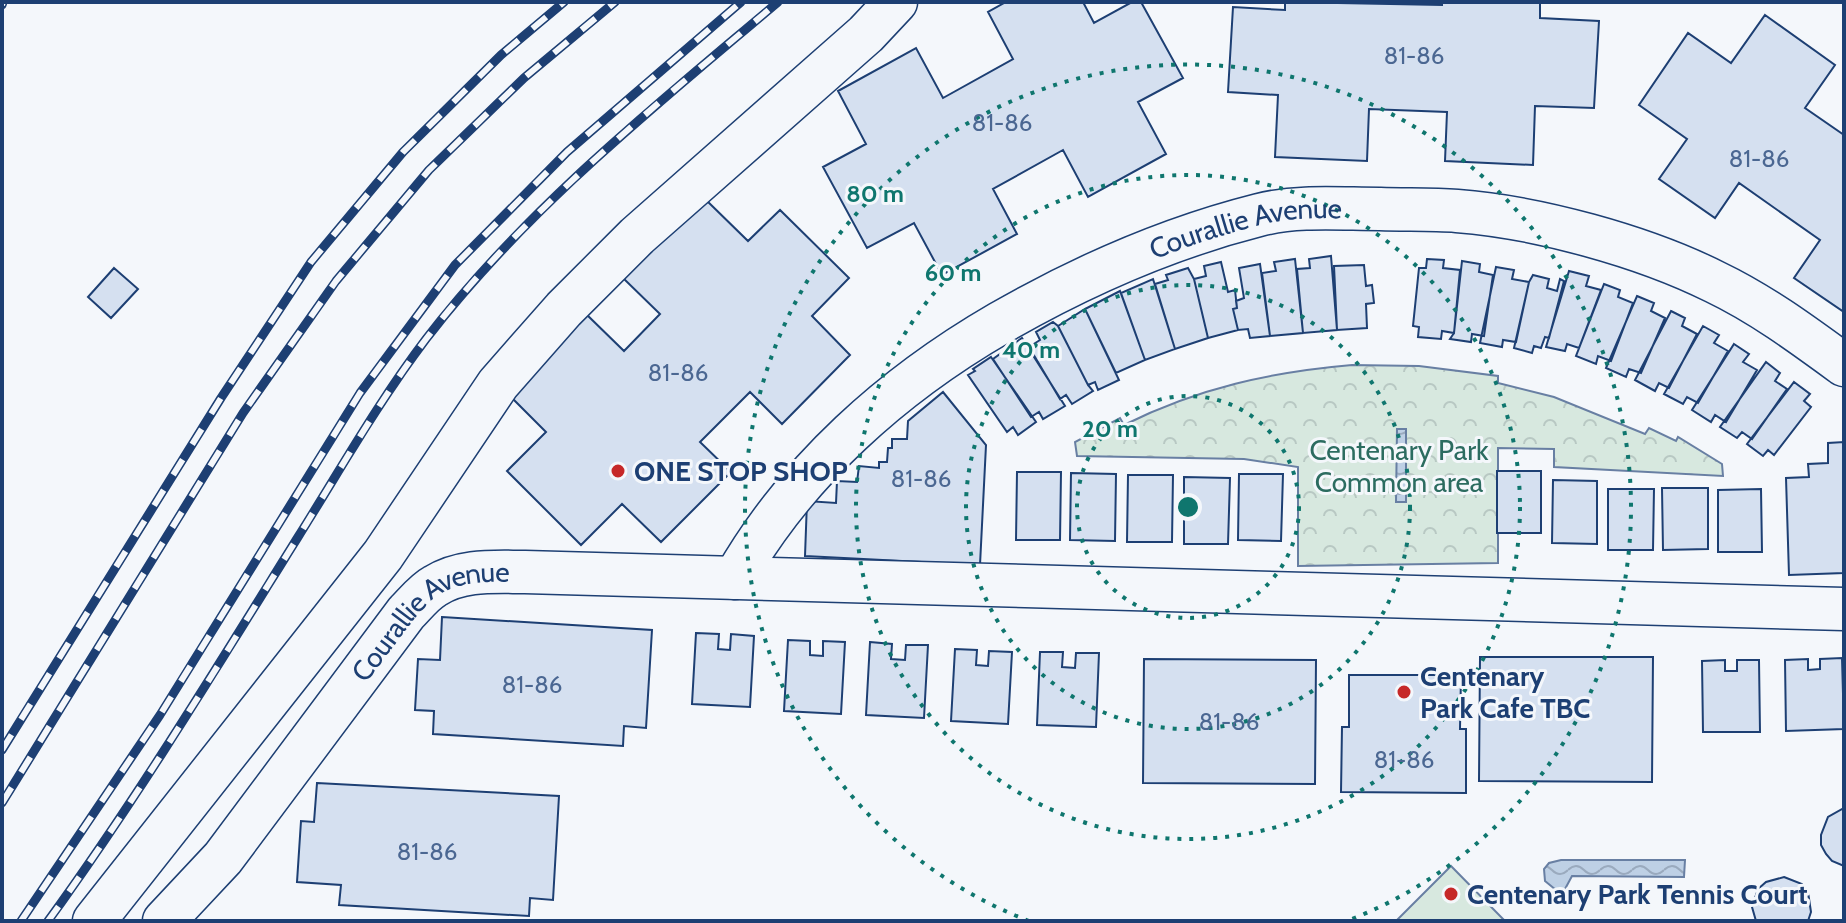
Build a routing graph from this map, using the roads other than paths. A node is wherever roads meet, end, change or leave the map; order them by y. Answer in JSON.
{"nodes":[{"id":1,"x":896,"y":2,"type":"edge"},
{"id":2,"x":1844,"y":365,"type":"edge"},
{"id":3,"x":735,"y":578,"type":"junction"},
{"id":4,"x":1844,"y":609,"type":"edge"},
{"id":5,"x":223,"y":858,"type":"junction"},
{"id":6,"x":94,"y":921,"type":"edge"},
{"id":7,"x":164,"y":921,"type":"edge"},
{"id":8,"x":199,"y":921,"type":"edge"}],
"edges":[{"from":1,"to":6,"type":"street"},
{"from":2,"to":3,"type":"street","name":"Courallie Avenue"},
{"from":3,"to":4,"type":"street","name":"Courallie Avenue"},
{"from":3,"to":5,"type":"street","name":"Courallie Avenue"},
{"from":5,"to":7,"type":"street","name":"Courallie Avenue"},
{"from":5,"to":8,"type":"street","name":"Courallie Avenue"}]}
